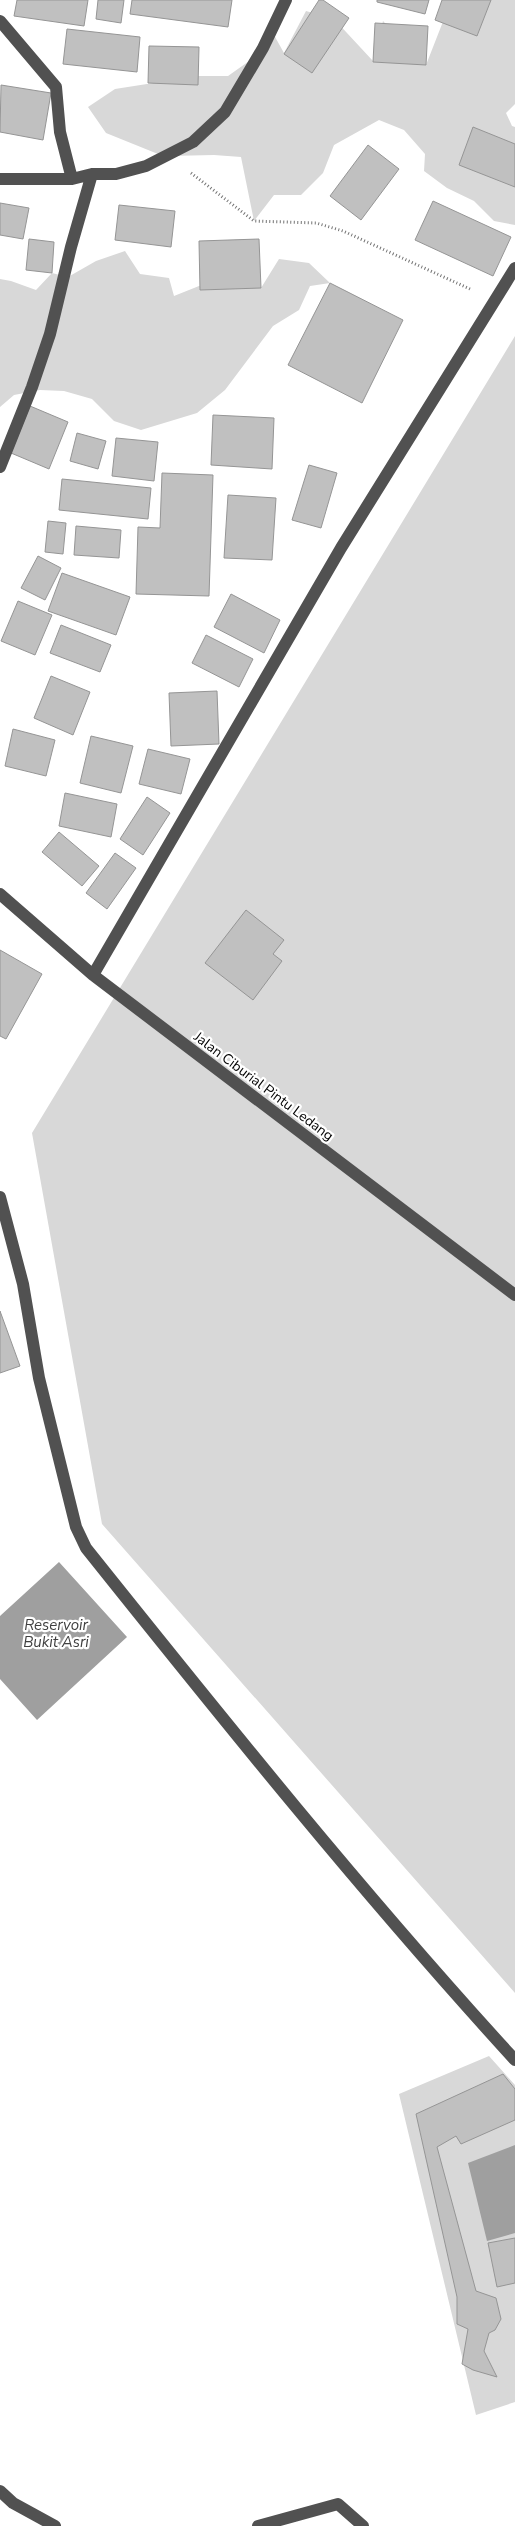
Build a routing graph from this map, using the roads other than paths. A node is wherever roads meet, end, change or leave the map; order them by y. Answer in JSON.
{"nodes":[{"id":1,"x":286,"y":0,"type":"edge"},
{"id":2,"x":0,"y":21,"type":"edge"},
{"id":3,"x":92,"y":174,"type":"junction"},
{"id":4,"x":0,"y":179,"type":"edge"},
{"id":5,"x":72,"y":179,"type":"junction"},
{"id":6,"x":515,"y":268,"type":"edge"},
{"id":7,"x":0,"y":467,"type":"edge"},
{"id":8,"x":0,"y":894,"type":"edge"},
{"id":9,"x":94,"y":975,"type":"junction"},
{"id":10,"x":0,"y":1197,"type":"edge"},
{"id":11,"x":515,"y":1295,"type":"edge"},
{"id":12,"x":515,"y":2060,"type":"edge"},
{"id":13,"x":0,"y":2491,"type":"edge"},
{"id":14,"x":55,"y":2526,"type":"edge"},
{"id":15,"x":258,"y":2526,"type":"edge"},
{"id":16,"x":363,"y":2526,"type":"edge"}],
"edges":[{"from":1,"to":3,"type":"street"},
{"from":2,"to":5,"type":"street"},
{"from":3,"to":5,"type":"street"},
{"from":3,"to":7,"type":"street"},
{"from":4,"to":5,"type":"street"},
{"from":6,"to":9,"type":"street"},
{"from":8,"to":9,"type":"street","name":"Jalan Ciburial Pintu Ledang"},
{"from":9,"to":11,"type":"street","name":"Jalan Ciburial Pintu Ledang"},
{"from":10,"to":12,"type":"street"},
{"from":13,"to":14,"type":"street"},
{"from":15,"to":16,"type":"street"}]}
